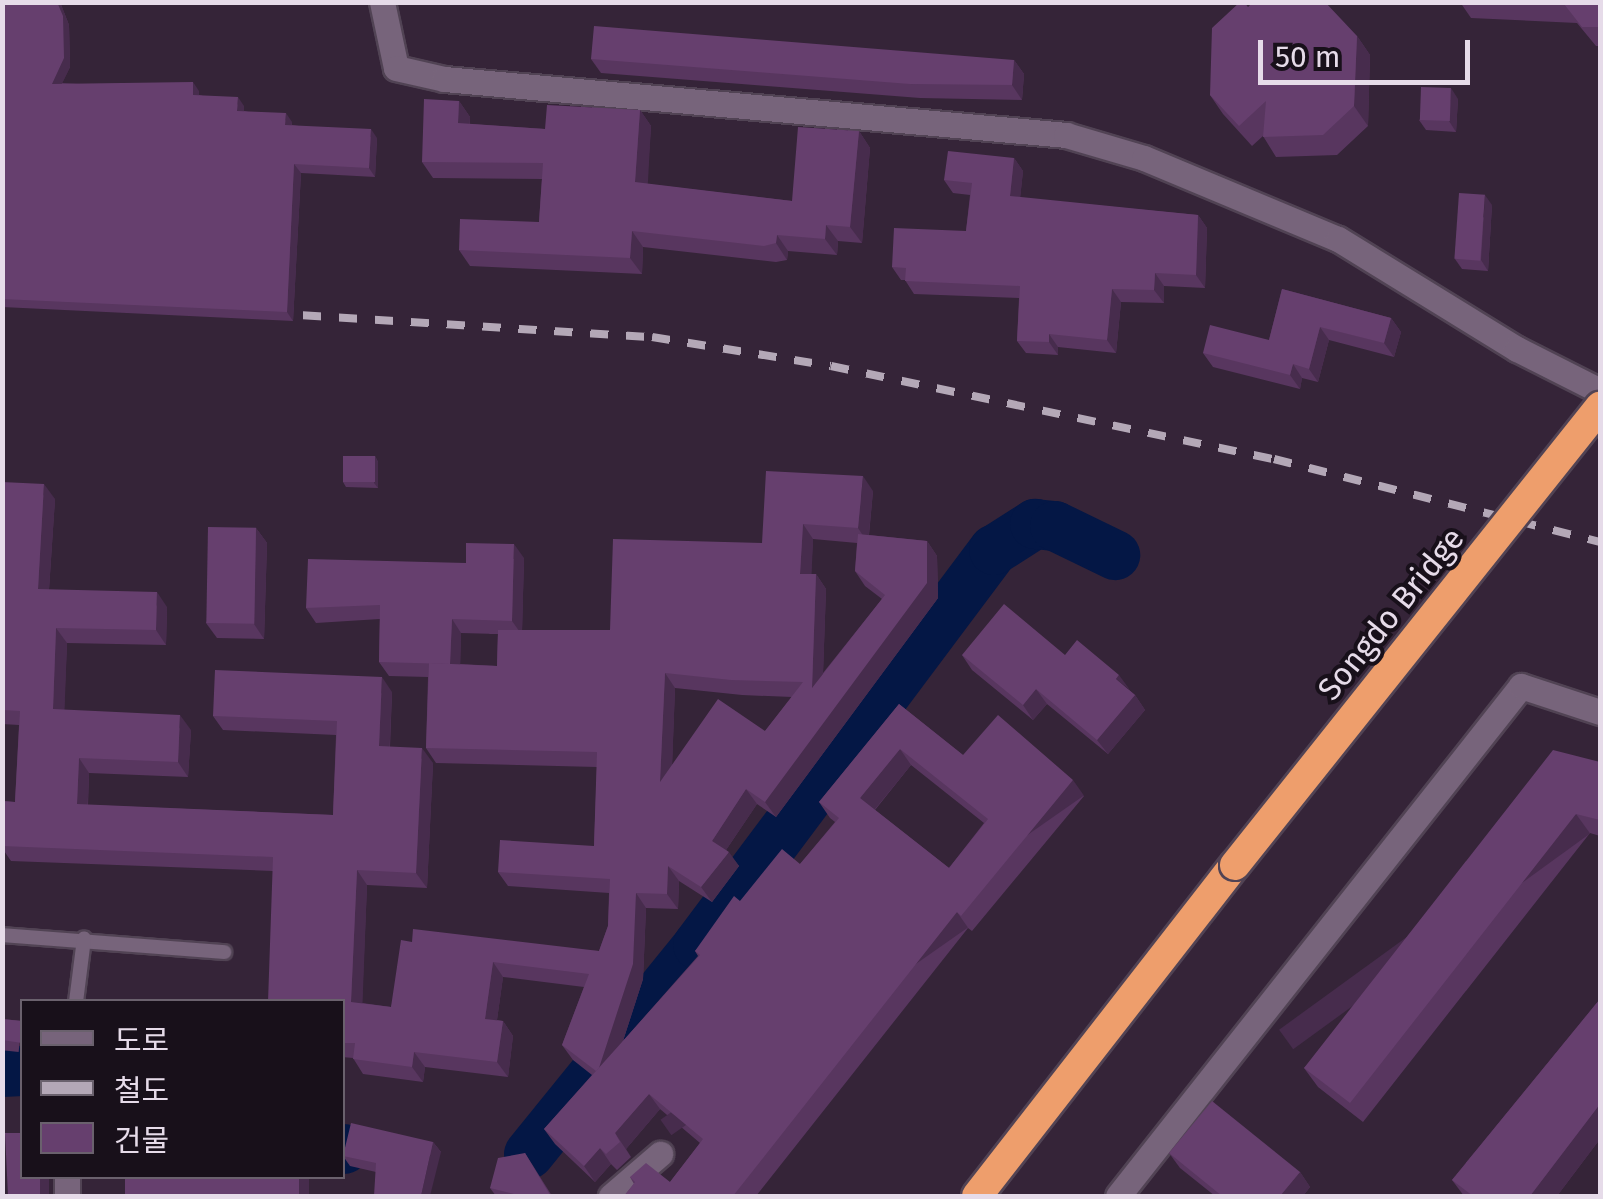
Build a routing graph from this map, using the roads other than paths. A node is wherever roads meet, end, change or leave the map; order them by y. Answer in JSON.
{"nodes":[{"id":1,"x":382,"y":2,"type":"edge"},
{"id":2,"x":1600,"y":392,"type":"edge"},
{"id":3,"x":1600,"y":408,"type":"edge"},
{"id":4,"x":1600,"y":712,"type":"edge"},
{"id":5,"x":2,"y":935,"type":"edge"},
{"id":6,"x":84,"y":939,"type":"junction"},
{"id":7,"x":224,"y":952,"type":"dead end"},
{"id":8,"x":76,"y":999,"type":"edge"},
{"id":9,"x":660,"y":1154,"type":"dead end"},
{"id":10,"x":1128,"y":1192,"type":"edge"},
{"id":11,"x":611,"y":1196,"type":"edge"},
{"id":12,"x":977,"y":1196,"type":"edge"}],
"edges":[{"from":1,"to":2,"type":"street"},
{"from":3,"to":12,"type":"highway","name":"Songdo Bridge","bridge":true},
{"from":4,"to":10,"type":"street"},
{"from":5,"to":6,"type":"lane"},
{"from":6,"to":7,"type":"lane"},
{"from":6,"to":8,"type":"lane"},
{"from":9,"to":11,"type":"street"}]}
